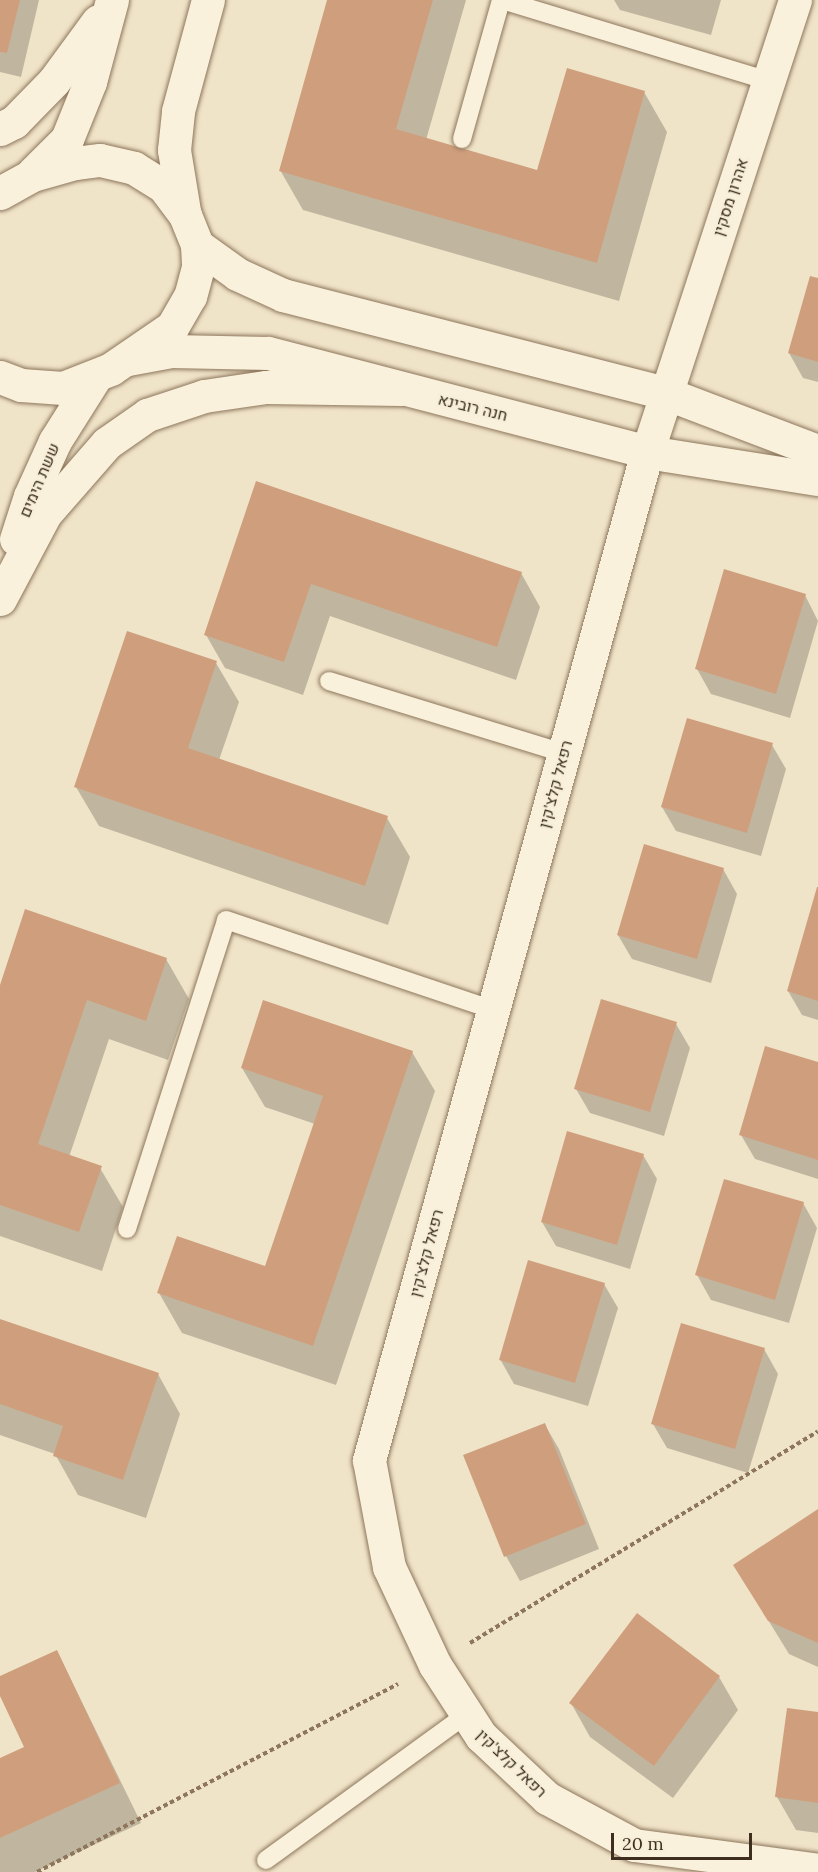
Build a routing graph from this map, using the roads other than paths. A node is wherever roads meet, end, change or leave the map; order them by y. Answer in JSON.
{"nodes":[{"id":1,"x":208,"y":0,"type":"edge"},
{"id":2,"x":502,"y":0,"type":"edge"},
{"id":3,"x":795,"y":0,"type":"edge"},
{"id":4,"x":111,"y":3,"type":"edge"},
{"id":5,"x":768,"y":81,"type":"junction"},
{"id":6,"x":0,"y":129,"type":"edge"},
{"id":7,"x":462,"y":139,"type":"dead end"},
{"id":8,"x":32,"y":175,"type":"junction"},
{"id":9,"x":0,"y":193,"type":"edge"},
{"id":10,"x":191,"y":230,"type":"junction"},
{"id":11,"x":128,"y":359,"type":"junction"},
{"id":12,"x":0,"y":377,"type":"edge"},
{"id":13,"x":94,"y":379,"type":"junction"},
{"id":14,"x":401,"y":389,"type":"junction"},
{"id":15,"x":664,"y":393,"type":"junction"},
{"id":16,"x":818,"y":451,"type":"edge"},
{"id":17,"x":647,"y":452,"type":"junction"},
{"id":18,"x":818,"y":479,"type":"edge"},
{"id":19,"x":0,"y":589,"type":"edge"},
{"id":20,"x":0,"y":599,"type":"edge"},
{"id":21,"x":329,"y":681,"type":"dead end"},
{"id":22,"x":563,"y":753,"type":"junction"},
{"id":23,"x":493,"y":1010,"type":"junction"},
{"id":24,"x":127,"y":1229,"type":"dead end"},
{"id":25,"x":466,"y":1714,"type":"junction"},
{"id":26,"x":266,"y":1860,"type":"dead end"},
{"id":27,"x":818,"y":1870,"type":"edge"}],
"edges":[{"from":1,"to":10,"type":"street"},
{"from":2,"to":5,"type":"lane"},
{"from":2,"to":7,"type":"lane"},
{"from":3,"to":5,"type":"street","name":"אהרון מסקין"},
{"from":4,"to":6,"type":"street"},
{"from":4,"to":8,"type":"street"},
{"from":5,"to":15,"type":"street","name":"אהרון מסקין"},
{"from":8,"to":9,"type":"street"},
{"from":8,"to":10,"type":"street"},
{"from":10,"to":11,"type":"street"},
{"from":10,"to":15,"type":"street"},
{"from":11,"to":13,"type":"street"},
{"from":11,"to":14,"type":"street","name":"חנה רובינא"},
{"from":12,"to":13,"type":"street"},
{"from":13,"to":19,"type":"street","name":"ששת הימים"},
{"from":14,"to":17,"type":"street","name":"חנה רובינא"},
{"from":14,"to":20,"type":"street"},
{"from":15,"to":16,"type":"street"},
{"from":15,"to":17,"type":"street","name":"רפאל קלצ'קין"},
{"from":17,"to":18,"type":"street","name":"חנה רובינא"},
{"from":17,"to":22,"type":"street","name":"רפאל קלצ'קין"},
{"from":21,"to":22,"type":"lane"},
{"from":22,"to":23,"type":"street","name":"רפאל קלצ'קין"},
{"from":23,"to":24,"type":"lane"},
{"from":23,"to":25,"type":"street","name":"רפאל קלצ'קין"},
{"from":25,"to":26,"type":"lane"},
{"from":25,"to":27,"type":"street","name":"רפאל קלצ'קין"}]}
